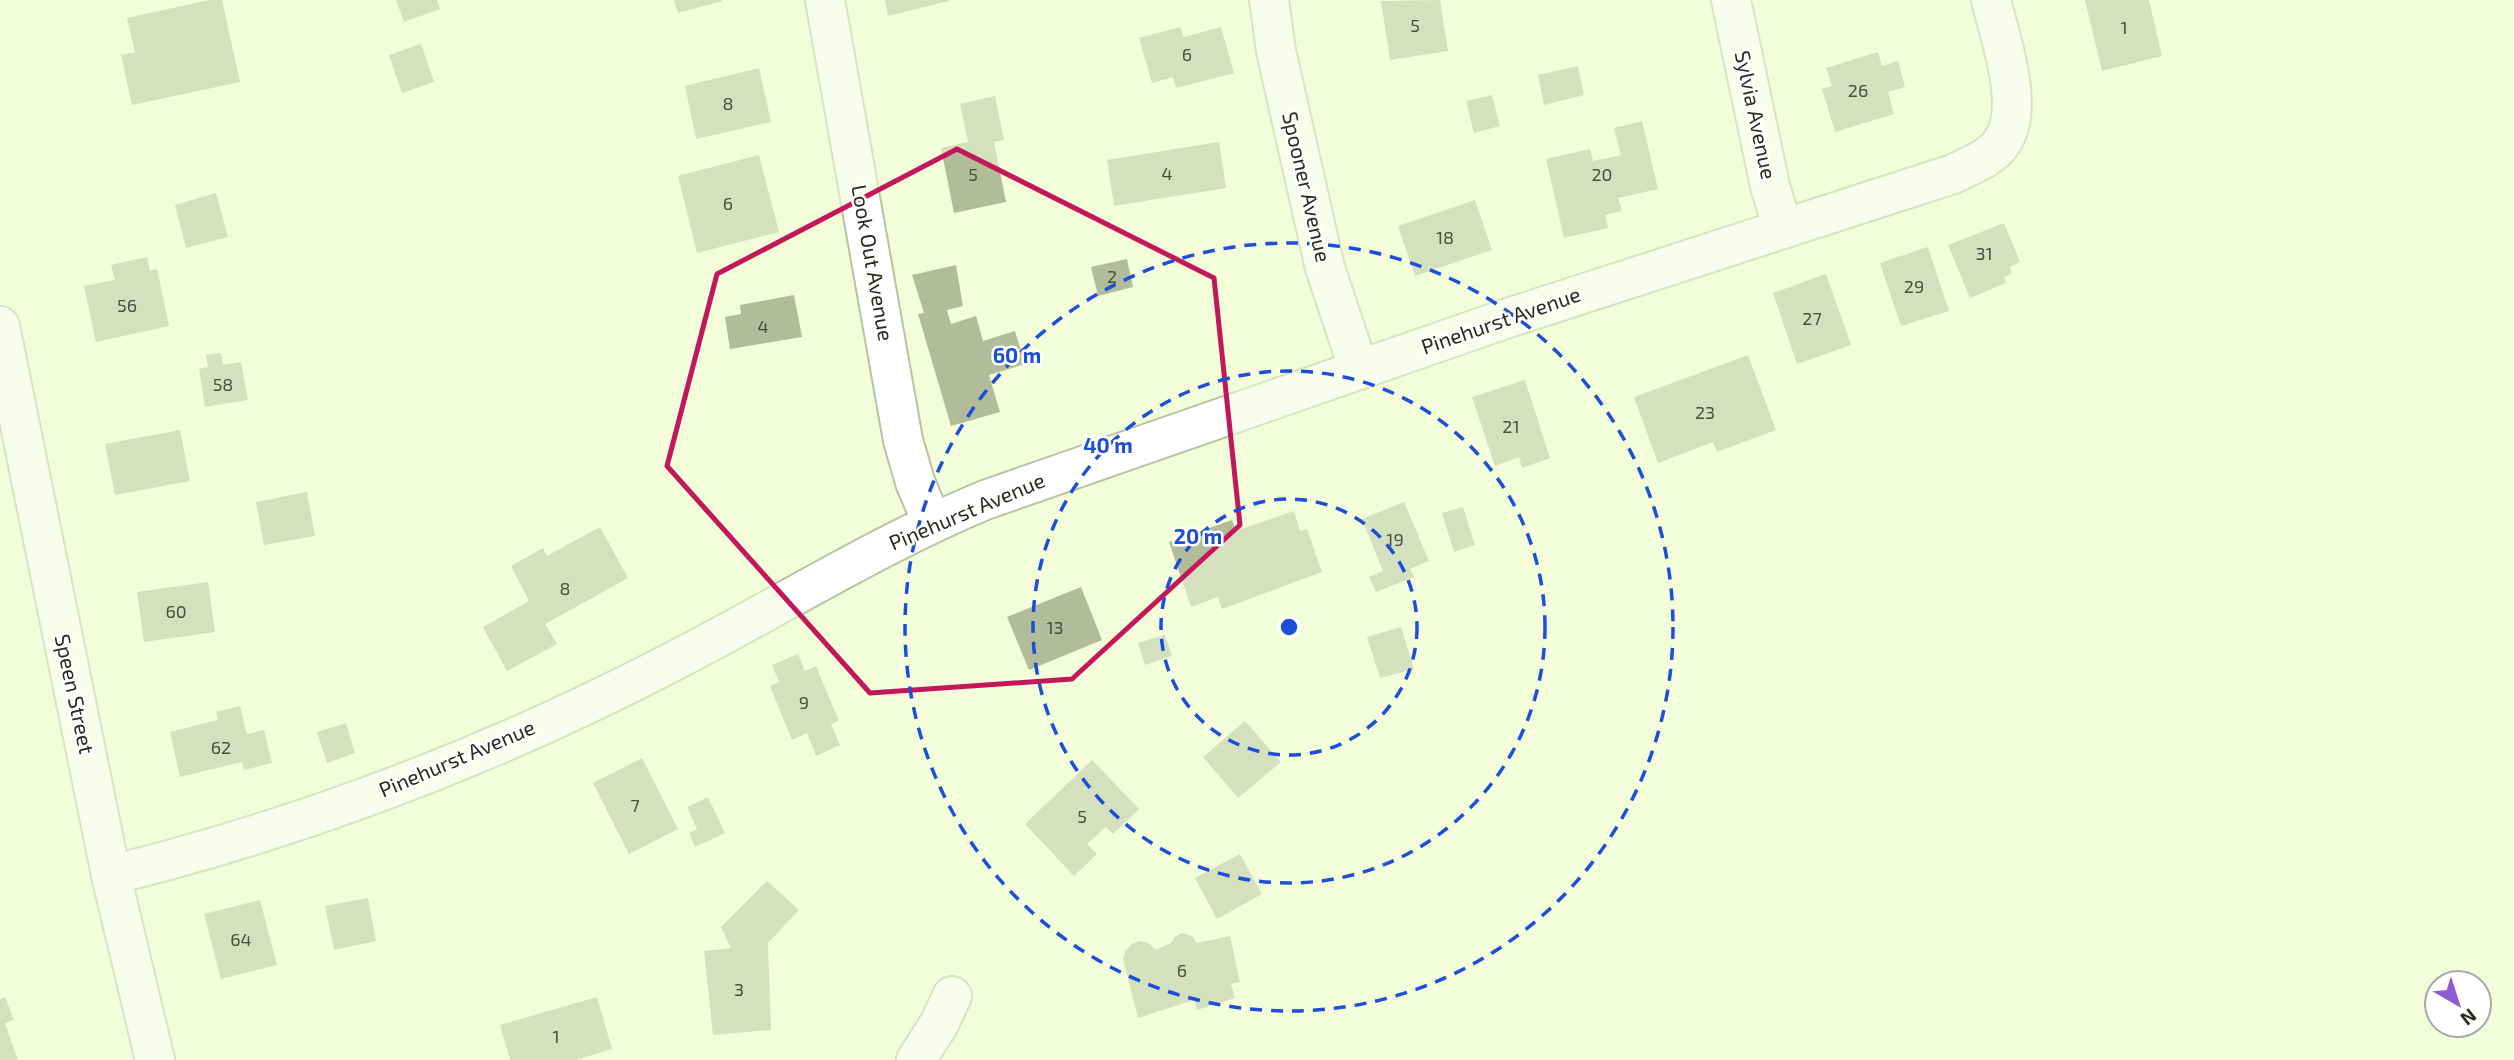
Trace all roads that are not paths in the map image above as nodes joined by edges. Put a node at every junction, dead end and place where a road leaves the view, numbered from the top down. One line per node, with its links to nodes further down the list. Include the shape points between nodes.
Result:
1 (825, 0): 9 (street, Look Out Avenue, via 903,440)
2 (1269, 0): 7 (street, Spooner Avenue, via 1276,51 1325,268)
3 (1731, 0): 5 (street, Sylvia Avenue)
4 (1992, 0): 5 (street, Pinehurst Avenue, via 2013,106 2002,144 1953,174)
5 (1783, 229): 7 (street, Pinehurst Avenue)
6 (0, 326): 8 (street, Speen Street)
7 (1359, 370): 9 (street, Pinehurst Avenue)
8 (13, 456): 10 (street, Speen Street)
9 (932, 522): 10 (street, Pinehurst Avenue, via 668,665 450,765 189,856)
10 (111, 875): 12 (street, Speen Street)
11 (952, 996): 13 (street)
12 (155, 1060)
13 (916, 1060)

